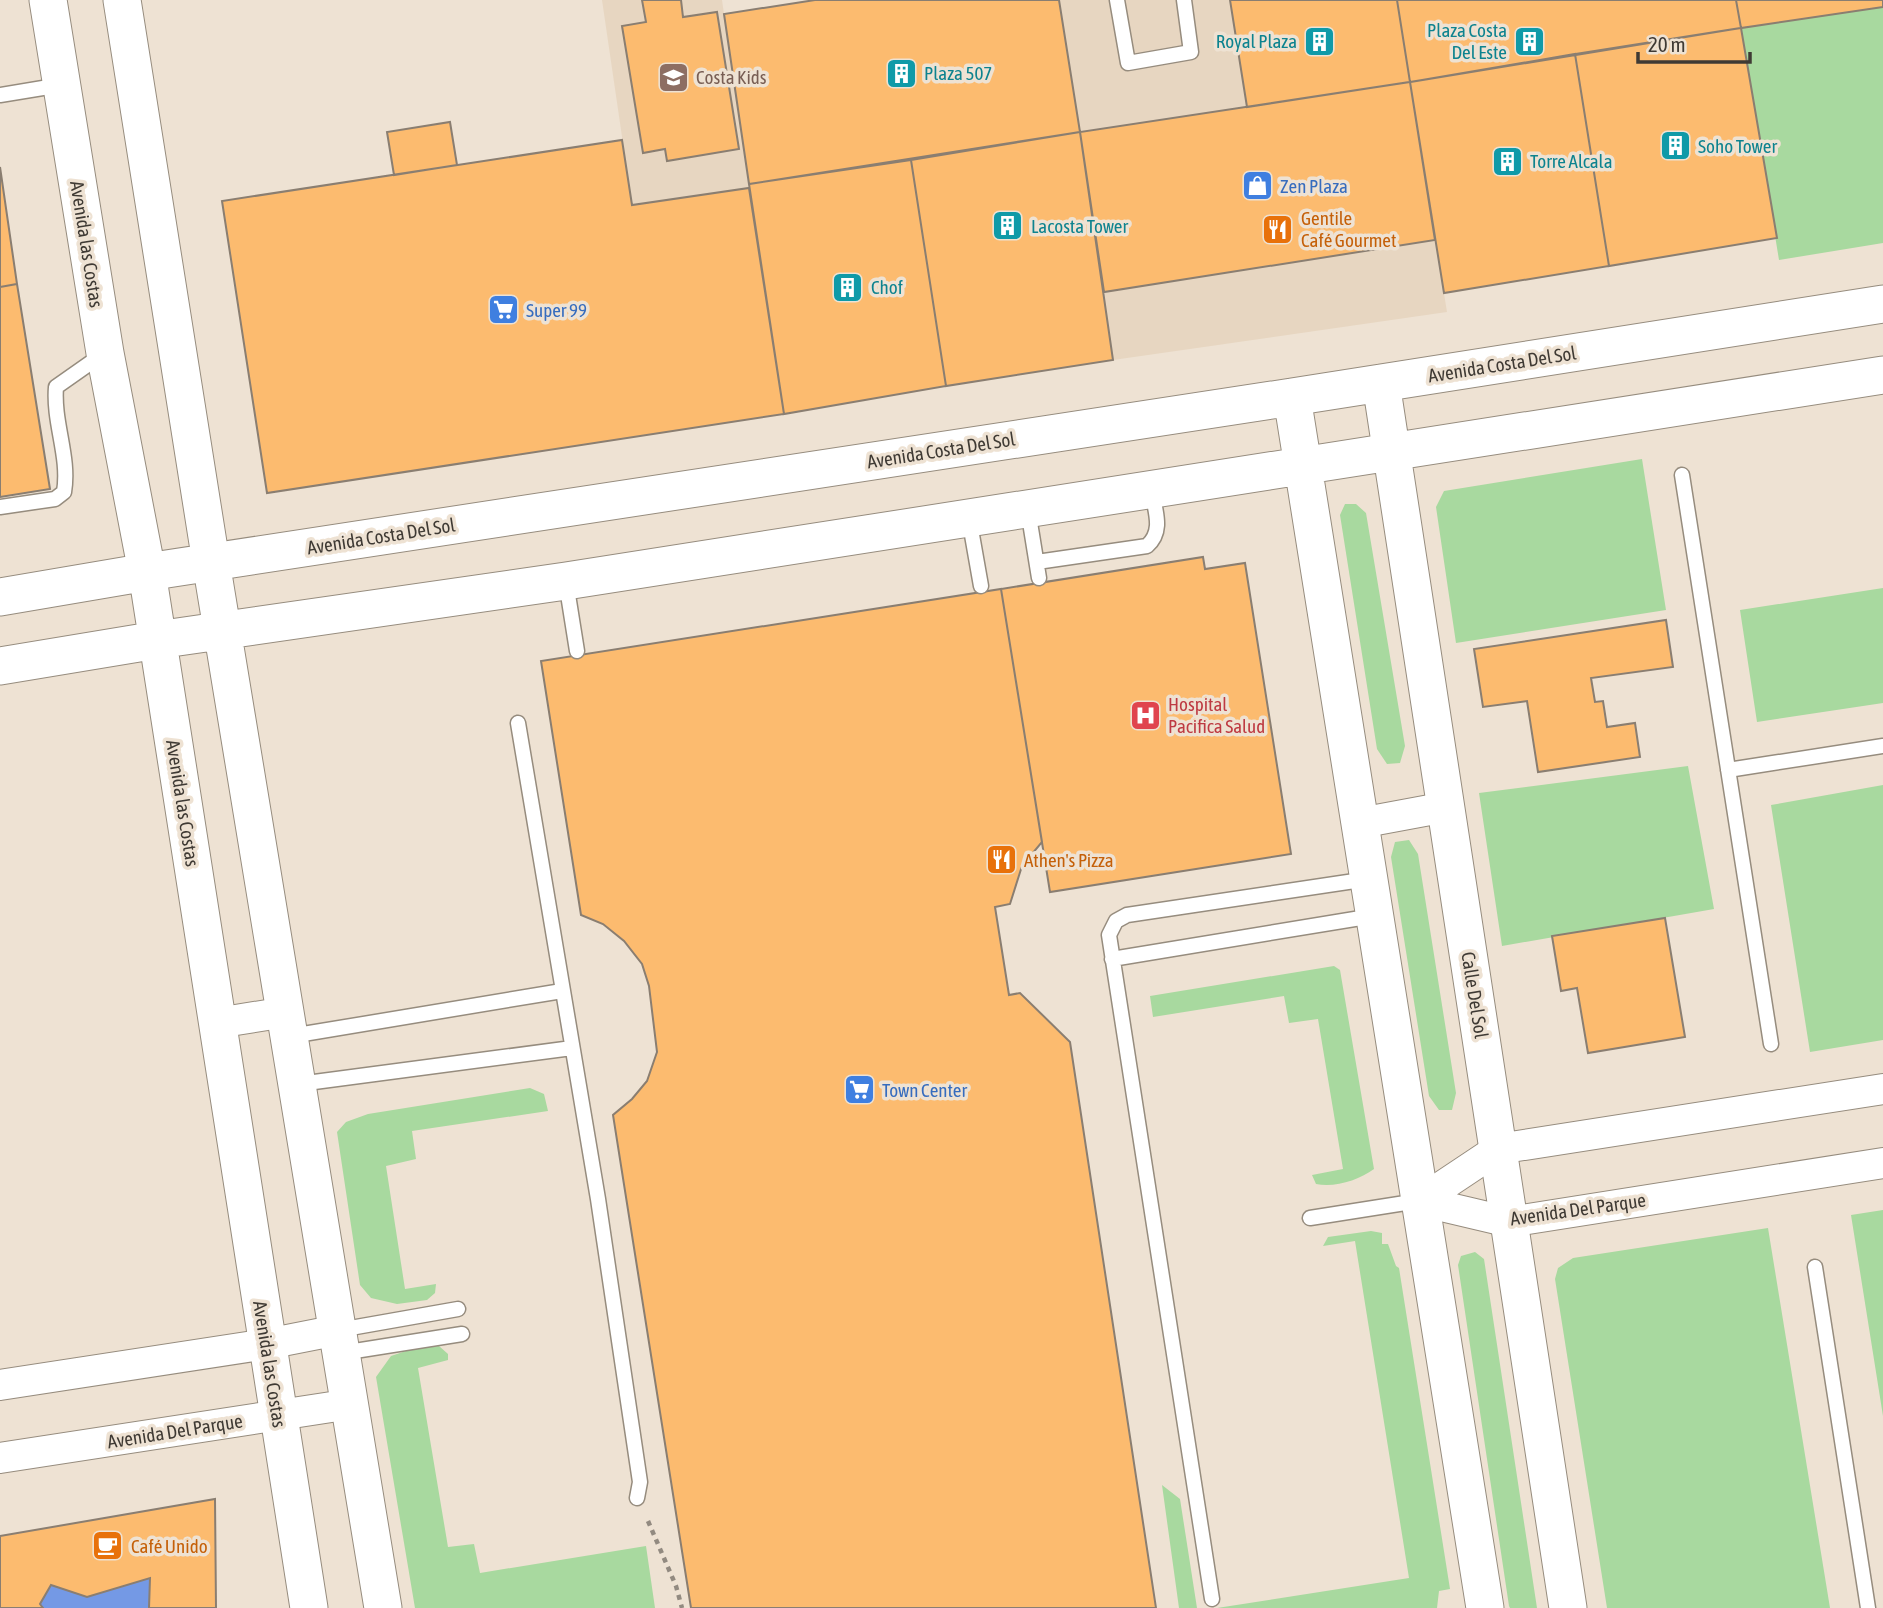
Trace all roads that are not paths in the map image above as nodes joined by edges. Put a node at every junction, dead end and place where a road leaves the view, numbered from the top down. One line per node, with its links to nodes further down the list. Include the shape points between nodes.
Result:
1 (48, 0): 5 (street, Avenida las Costas)
2 (122, 0): 19 (street)
3 (1117, 0): 4 (lane, via 1128,63 1191,52)
4 (1184, 0)
5 (62, 85): 6 (lane); 8 (street, Avenida las Costas)
6 (0, 95)
7 (1883, 304): 10 (street, Avenida Costa Del Sol)
8 (104, 353): 16 (lane, via 56,387 54,407 67,474 64,492 55,499); 21 (street, Avenida las Costas)
9 (1883, 375): 12 (street)
10 (1381, 383): 11 (street, Avenida Costa Del Sol); 12 (street, Calle Del Sol)
11 (1292, 397): 13 (street); 19 (street, Avenida Costa Del Sol)
12 (1391, 452): 13 (street); 33 (street, Calle Del Sol)
13 (1303, 466): 15 (street); 34 (street)
14 (1682, 475): 32 (lane)
15 (1152, 489): 17 (street); 20 (lane, via 1158,527 1147,546)
16 (0, 507)
17 (1028, 509): 18 (street); 20 (lane)
18 (969, 518): 23 (street); 24 (lane)
19 (211, 562): 21 (street, Avenida Costa Del Sol); 26 (street)
20 (1037, 562): 22 (lane)
21 (147, 572): 25 (street, Avenida Costa Del Sol); 27 (street, Avenida las Costas)
22 (1039, 578)
23 (566, 581): 26 (street); 28 (lane)
24 (981, 586)
25 (0, 597)
26 (223, 631): 27 (street); 40 (street)
27 (157, 640): 29 (street); 39 (street, Avenida las Costas)
28 (577, 651)
29 (0, 666)
30 (518, 723): 38 (lane)
31 (1883, 746): 32 (lane)
32 (1728, 770): 41 (lane)
33 (1446, 807): 34 (street); 45 (street, Calle Del Sol)
34 (1360, 823): 35 (street)
35 (1370, 878): 36 (street); 37 (lane, via 1128,915 1116,921 1109,934)
36 (1376, 916): 37 (lane); 47 (street)
37 (1112, 959): 60 (lane)
38 (562, 991): 40 (lane); 42 (lane)
39 (218, 1023): 40 (street); 54 (street, Avenida las Costas)
40 (288, 1024): 43 (street)
41 (1771, 1044)
42 (572, 1048): 43 (lane); 59 (lane, via 640,1482)
43 (297, 1084): 53 (street)
44 (1883, 1089): 45 (street)
45 (1498, 1149): 47 (street); 49 (street, Calle Del Sol)
46 (1883, 1163): 49 (street, Avenida Del Parque)
47 (1420, 1201): 48 (lane); 49 (street, Avenida Del Parque); 63 (street)
48 (1310, 1219)
49 (1509, 1222): 64 (street, Calle Del Sol)
50 (1815, 1267): 65 (lane)
51 (458, 1309): 53 (lane)
52 (462, 1334): 53 (lane)
53 (340, 1341): 54 (street); 56 (street)
54 (267, 1344): 55 (street); 57 (street, Avenida las Costas)
55 (0, 1385)
56 (351, 1404): 57 (street, Avenida Del Parque); 62 (street)
57 (278, 1415): 58 (street, Avenida Del Parque); 61 (street, Avenida las Costas)
58 (0, 1458)
59 (637, 1498)
60 (1212, 1599)
61 (309, 1608)
62 (383, 1608)
63 (1485, 1608)
64 (1568, 1608)
65 (1868, 1608)

